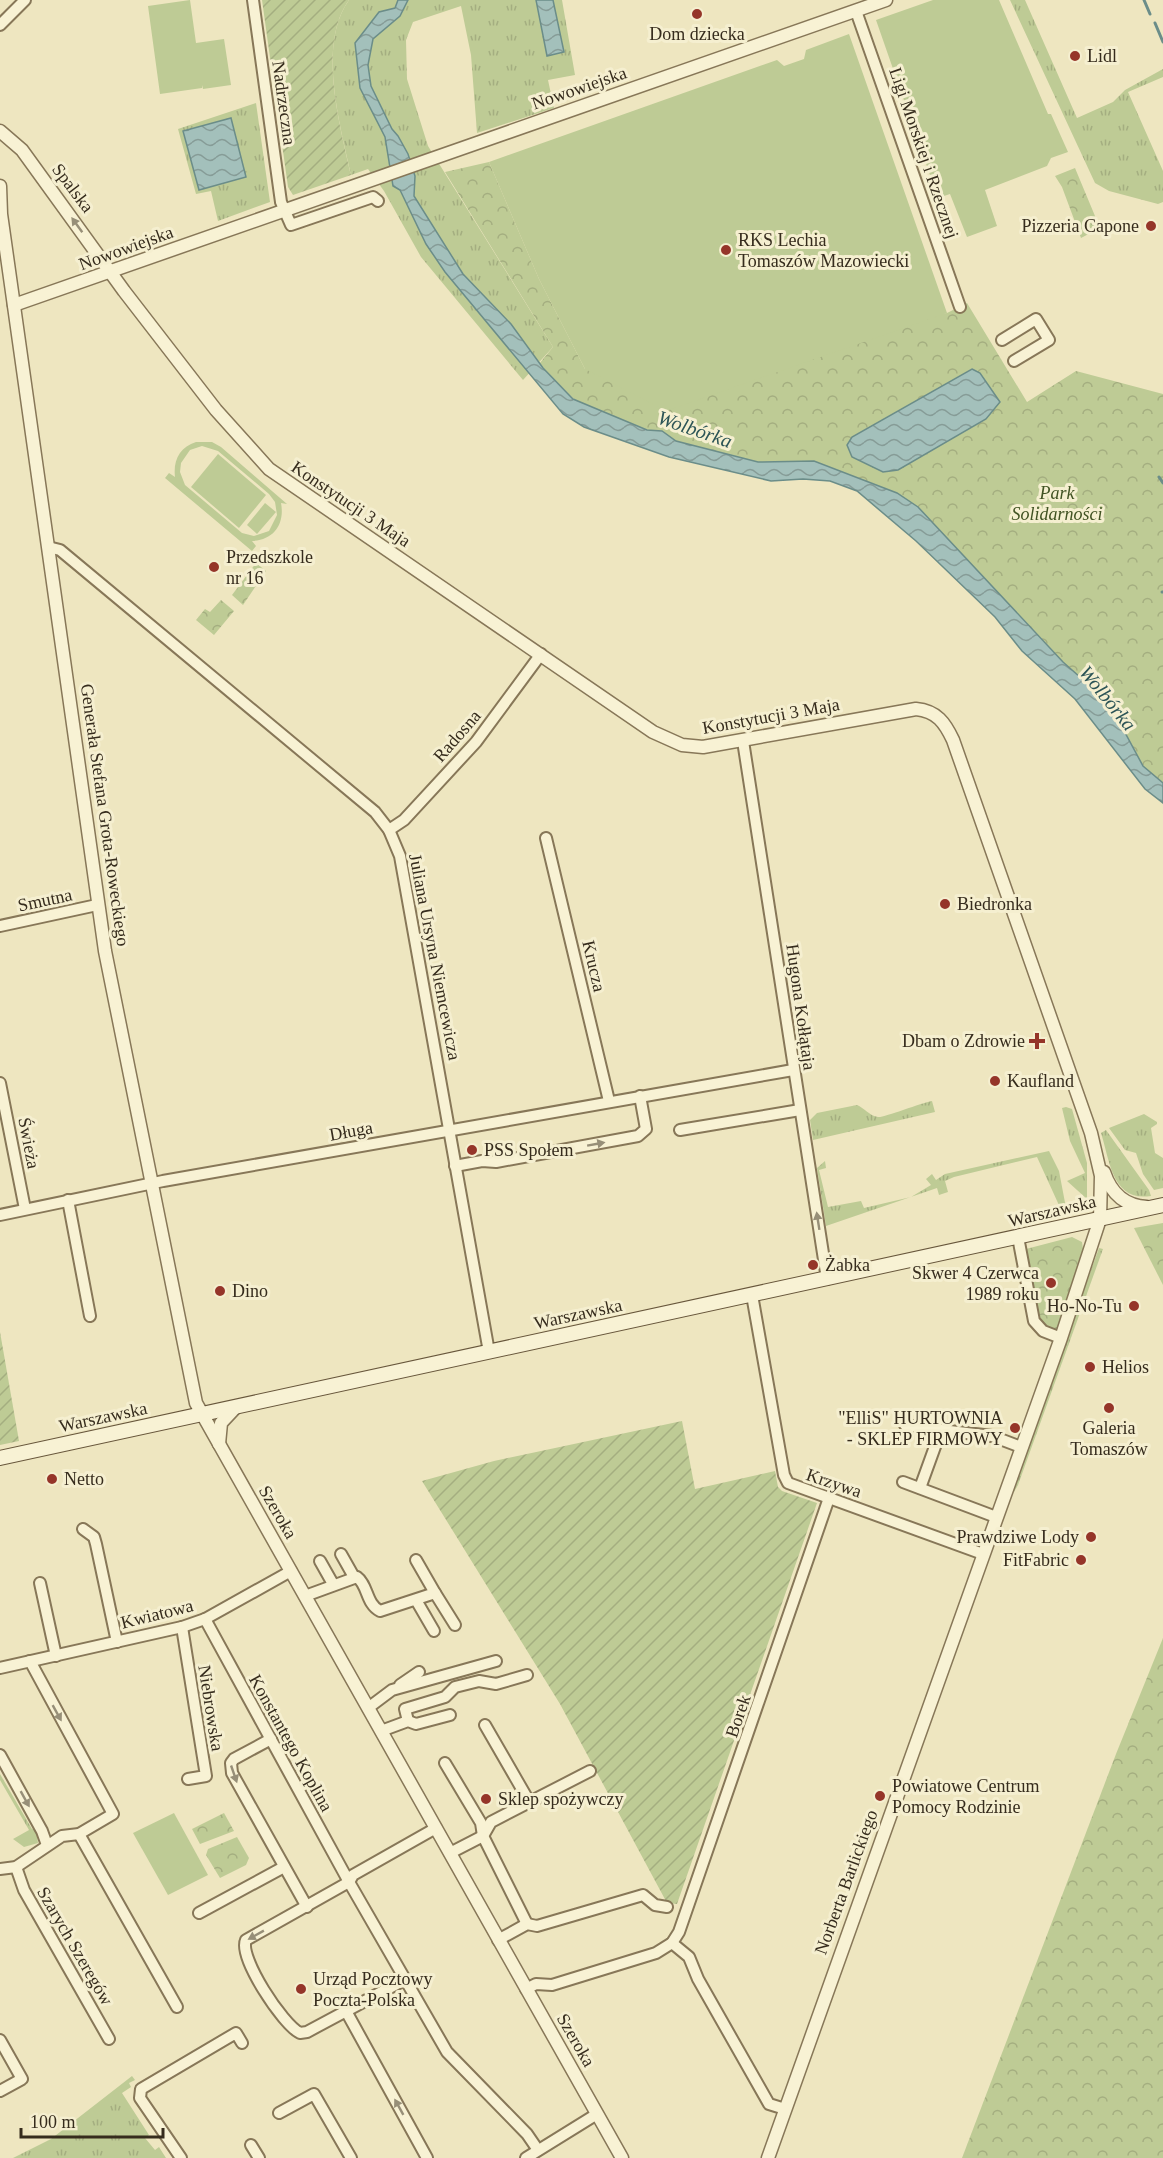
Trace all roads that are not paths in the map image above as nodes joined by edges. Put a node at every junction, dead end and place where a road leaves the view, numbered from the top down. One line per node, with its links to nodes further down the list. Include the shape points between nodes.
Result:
1 (26, 0): 5 (street)
2 (253, 0): 9 (street, Nadrzeczna)
3 (886, 0): 4 (street, Nowowiejska)
4 (856, 11): 9 (street, Nowowiejska); 13 (street, Ligi Morskiej i Rzecznej)
5 (0, 25)
6 (0, 131): 11 (street, Spalska, one-way to 6, via 22,150)
7 (0, 186): 10 (street, Generała Stefana Grota-Roweckiego)
8 (378, 201): 9 (street, via 373,197 291,225)
9 (283, 211): 11 (street, Nowowiejska)
10 (1, 212): 12 (street, Generała Stefana Grota-Roweckiego)
11 (112, 272): 12 (street, Nowowiejska); 17 (street, Konstytucji 3 Maja, via 216,411 268,469)
12 (14, 305): 16 (street, Generała Stefana Grota-Roweckiego)
13 (960, 307)
14 (1002, 340): 15 (street, via 1036,319 1049,340)
15 (1014, 361)
16 (48, 547): 19 (street, Juliana Ursyna Niemcewicza, via 60,550 77,564 375,813); 21 (street, Generała Stefana Grota-Roweckiego)
17 (541, 654): 18 (street, Konstytucji 3 Maja, via 672,742 703,747); 19 (street, Radosna, via 476,742 404,820)
18 (743, 741): 23 (street, Hugona Kołłątaja); 30 (street, Konstytucji 3 Maja, via 908,709 937,715 946,726 1050,1010)
19 (389, 830): 28 (street, Juliana Ursyna Niemcewicza, via 400,856)
20 (546, 838): 26 (street, Krucza)
21 (97, 905): 22 (street, Smutna); 32 (street, Generała Stefana Grota-Roweckiego)
22 (0, 926)
23 (793, 1070): 25 (street, Długa); 27 (street, Hugona Kołłątaja)
24 (0, 1083): 35 (street, Świeża)
25 (640, 1096): 26 (street, Długa); 31 (street, one-way to 25, via 638,1136 646,1129)
26 (609, 1101): 28 (street, Długa)
27 (800, 1110): 29 (street); 39 (street, Hugona Kołłątaja, one-way to 27)
28 (450, 1130): 31 (street, Juliana Ursyna Niemcewicza); 32 (street, Długa)
29 (680, 1130)
30 (1098, 1157): 34 (street, via 1109,1186 1118,1197 1131,1204); 37 (street, Konstytucji 3 Maja)
31 (455, 1166): 43 (street, Juliana Ursyna Niemcewicza)
32 (151, 1184): 33 (street, Długa); 45 (street, Generała Stefana Grota-Roweckiego)
33 (68, 1200): 35 (street, Długa); 41 (street)
34 (1159, 1206): 37 (main road, Warszawska)
35 (25, 1209): 36 (street, Długa)
36 (0, 1215)
37 (1100, 1219): 38 (main road, Warszawska); 42 (street, Norberta Barlickiego)
38 (1018, 1238): 39 (main road, Warszawska); 42 (street, via 1034,1321 1043,1331)
39 (827, 1279): 40 (main road, Warszawska)
40 (752, 1295): 43 (main road, Warszawska); 53 (street, Krzywa, via 784,1475 795,1488)
41 (90, 1316)
42 (1061, 1338): 49 (street, Norberta Barlickiego)
43 (489, 1352): 44 (main road, Warszawska)
44 (236, 1407): 45 (main road, Warszawska); 48 (street, via 221,1423)
45 (201, 1415): 48 (street, Szeroka); 50 (main road, Warszawska)
46 (905, 1425): 47 (street)
47 (941, 1430): 49 (street, via 992,1436); 52 (street)
48 (219, 1445): 60 (street, Szeroka)
49 (1022, 1447): 54 (street, Norberta Barlickiego)
50 (0, 1458)
51 (903, 1482): 52 (street)
52 (920, 1488): 54 (street)
53 (829, 1498): 57 (street, Krzywa); 104 (street, Borek, via 684,1920)
54 (996, 1517): 57 (street, Norberta Barlickiego)
55 (84, 1529): 71 (street, via 94,1537)
56 (342, 1554): 61 (street)
57 (982, 1554): 113 (street, Norberta Barlickiego)
58 (416, 1560): 64 (street)
59 (320, 1561): 63 (street)
60 (291, 1571): 65 (street, Szeroka); 67 (street, Kwiatowa)
61 (354, 1577): 63 (street); 66 (street, via 360,1579 372,1605 380,1611)
62 (40, 1583): 72 (street)
63 (333, 1584): 65 (street)
64 (435, 1593): 66 (street); 68 (street)
65 (305, 1596): 79 (street, Szeroka)
66 (416, 1600): 70 (street)
67 (205, 1619): 69 (street, Kwiatowa); 84 (street, Konstantego Koplina)
68 (455, 1625)
69 (182, 1627): 71 (street, Kwiatowa); 88 (street, Niebrowska, via 206,1776)
70 (434, 1631)
71 (117, 1642): 72 (street, Kwiatowa)
72 (56, 1656): 73 (street, Kwiatowa)
73 (30, 1661): 75 (street, Kwiatowa); 91 (street, one-way to 91, via 113,1814)
74 (496, 1661): 78 (street)
75 (0, 1668)
76 (419, 1672): 78 (street)
77 (527, 1675): 81 (street, via 496,1684 479,1681 455,1687 445,1697 405,1709)
78 (392, 1690): 79 (street)
79 (368, 1708): 83 (street, Szeroka)
80 (450, 1715): 81 (street, via 416,1724)
81 (408, 1721): 83 (street)
82 (485, 1725): 89 (street)
83 (381, 1731): 90 (street, Szeroka)
84 (271, 1739): 95 (street, one-way to 95, via 234,1759 231,1768); 98 (street, Konstantego Koplina)
85 (0, 1755): 93 (street, one-way to 93)
86 (445, 1763): 92 (street, via 481,1823)
87 (590, 1771): 89 (street)
88 (188, 1779)
89 (530, 1803): 92 (street, via 491,1822)
90 (436, 1828): 94 (street, Szeroka); 98 (street, via 353,1875)
91 (79, 1834): 93 (street, via 62,1836); 107 (street)
92 (483, 1836): 94 (street); 102 (street)
93 (46, 1845): 96 (street)
94 (450, 1853): 103 (street, Szeroka)
95 (284, 1867): 99 (street); 101 (street)
96 (16, 1868): 97 (street); 109 (street, Szarych Szeregów, via 24,1890)
97 (0, 1869)
98 (349, 1882): 99 (street); 105 (street, Konstantego Koplina)
99 (307, 1907): 108 (street, one-way to 108, via 246,1940 244,1954 293,2029 307,2032)
100 (667, 1907): 102 (street, via 655,1905 643,1895 537,1926)
101 (199, 1913)
102 (527, 1924): 103 (street)
103 (498, 1940): 106 (street, Szeroka)
104 (672, 1943): 106 (street, via 644,1957); 113 (street, via 688,1957 769,2104)
105 (406, 1979): 108 (street); 117 (street, Konstantego Koplina, via 447,2052)
106 (526, 1989): 115 (street, Szeroka)
107 (177, 2007)
108 (346, 2011): 121 (street, one-way to 108)
109 (109, 2039)
110 (0, 2040): 112 (street, via 22,2079)
111 (242, 2043): 118 (street, via 236,2033 141,2089 140,2098)
112 (0, 2091)
113 (785, 2109): 124 (street, Norberta Barlickiego)
114 (279, 2113): 120 (street, via 314,2094)
115 (597, 2114): 117 (street); 123 (street, Szeroka)
116 (251, 2145): 119 (street)
117 (538, 2150): 122 (street)
118 (181, 2158)
119 (259, 2158)
120 (351, 2158)
121 (427, 2158)
122 (526, 2158)
123 (622, 2158)
124 (768, 2158)

